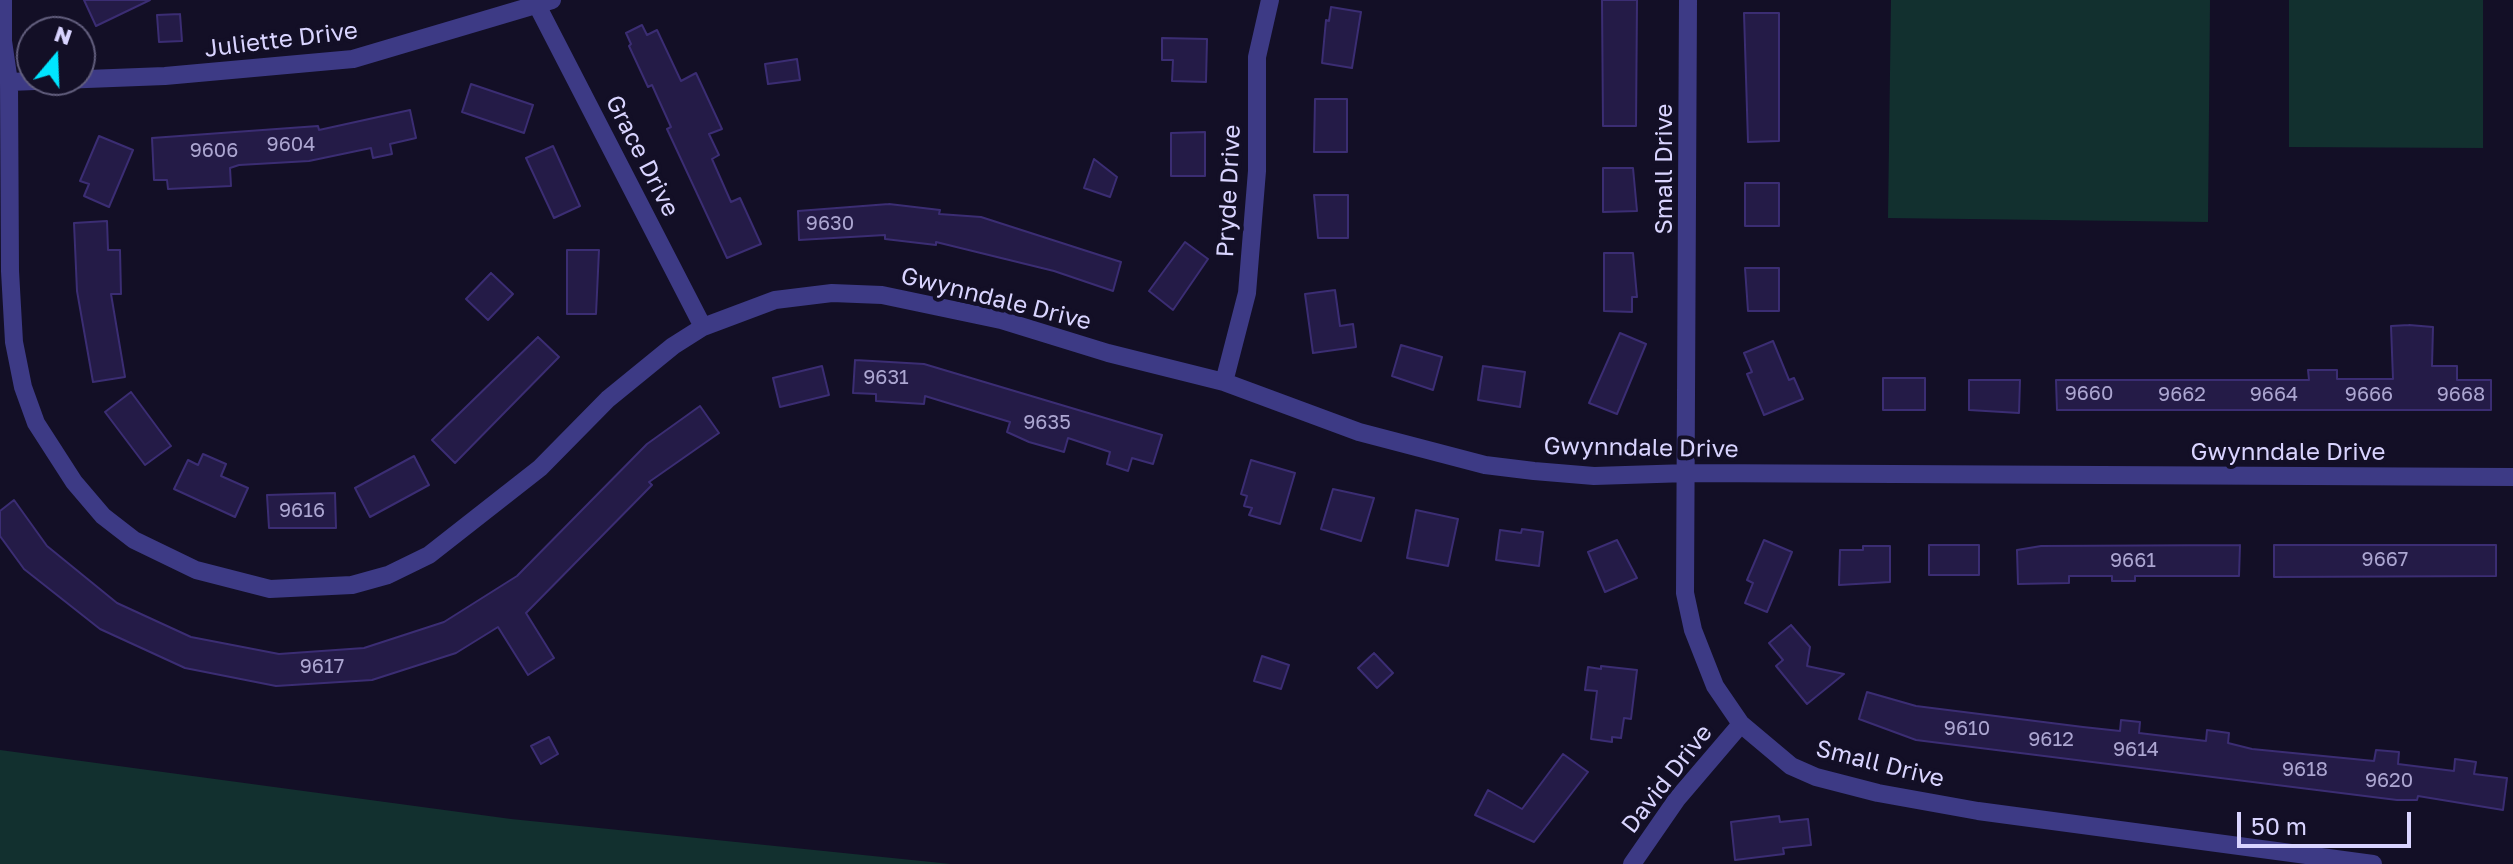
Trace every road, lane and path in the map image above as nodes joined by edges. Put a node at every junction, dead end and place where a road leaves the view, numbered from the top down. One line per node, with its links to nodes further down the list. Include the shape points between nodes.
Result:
1 (3, 0): 5 (street, Gwynndale Drive)
2 (1270, 0): 7 (street, Pryde Drive, via 1257,57 1257,171 1247,293)
3 (1688, 0): 8 (street, Small Drive)
4 (545, 3): 5 (street, Juliette Drive, via 353,59 165,76); 6 (street, Grace Drive)
5 (9, 82): 6 (street, Gwynndale Drive, via 14,342 36,423 103,516 134,540 196,570 284,589 352,585 388,575 429,555 484,513 540,468 647,364)
6 (703, 327): 7 (street, Gwynndale Drive, via 802,295 882,295 1001,320)
7 (1224, 382): 8 (street, Gwynndale Drive, via 1359,432 1485,465 1594,476)
8 (1688, 473): 9 (street, Gwynndale Drive); 10 (street, Small Drive, via 1685,593 1715,686)
9 (2513, 477)
10 (1741, 724): 11 (street, David Drive, via 1677,799); 12 (street, Small Drive, via 1791,766 1878,793)
11 (1632, 864)
12 (2373, 864)

